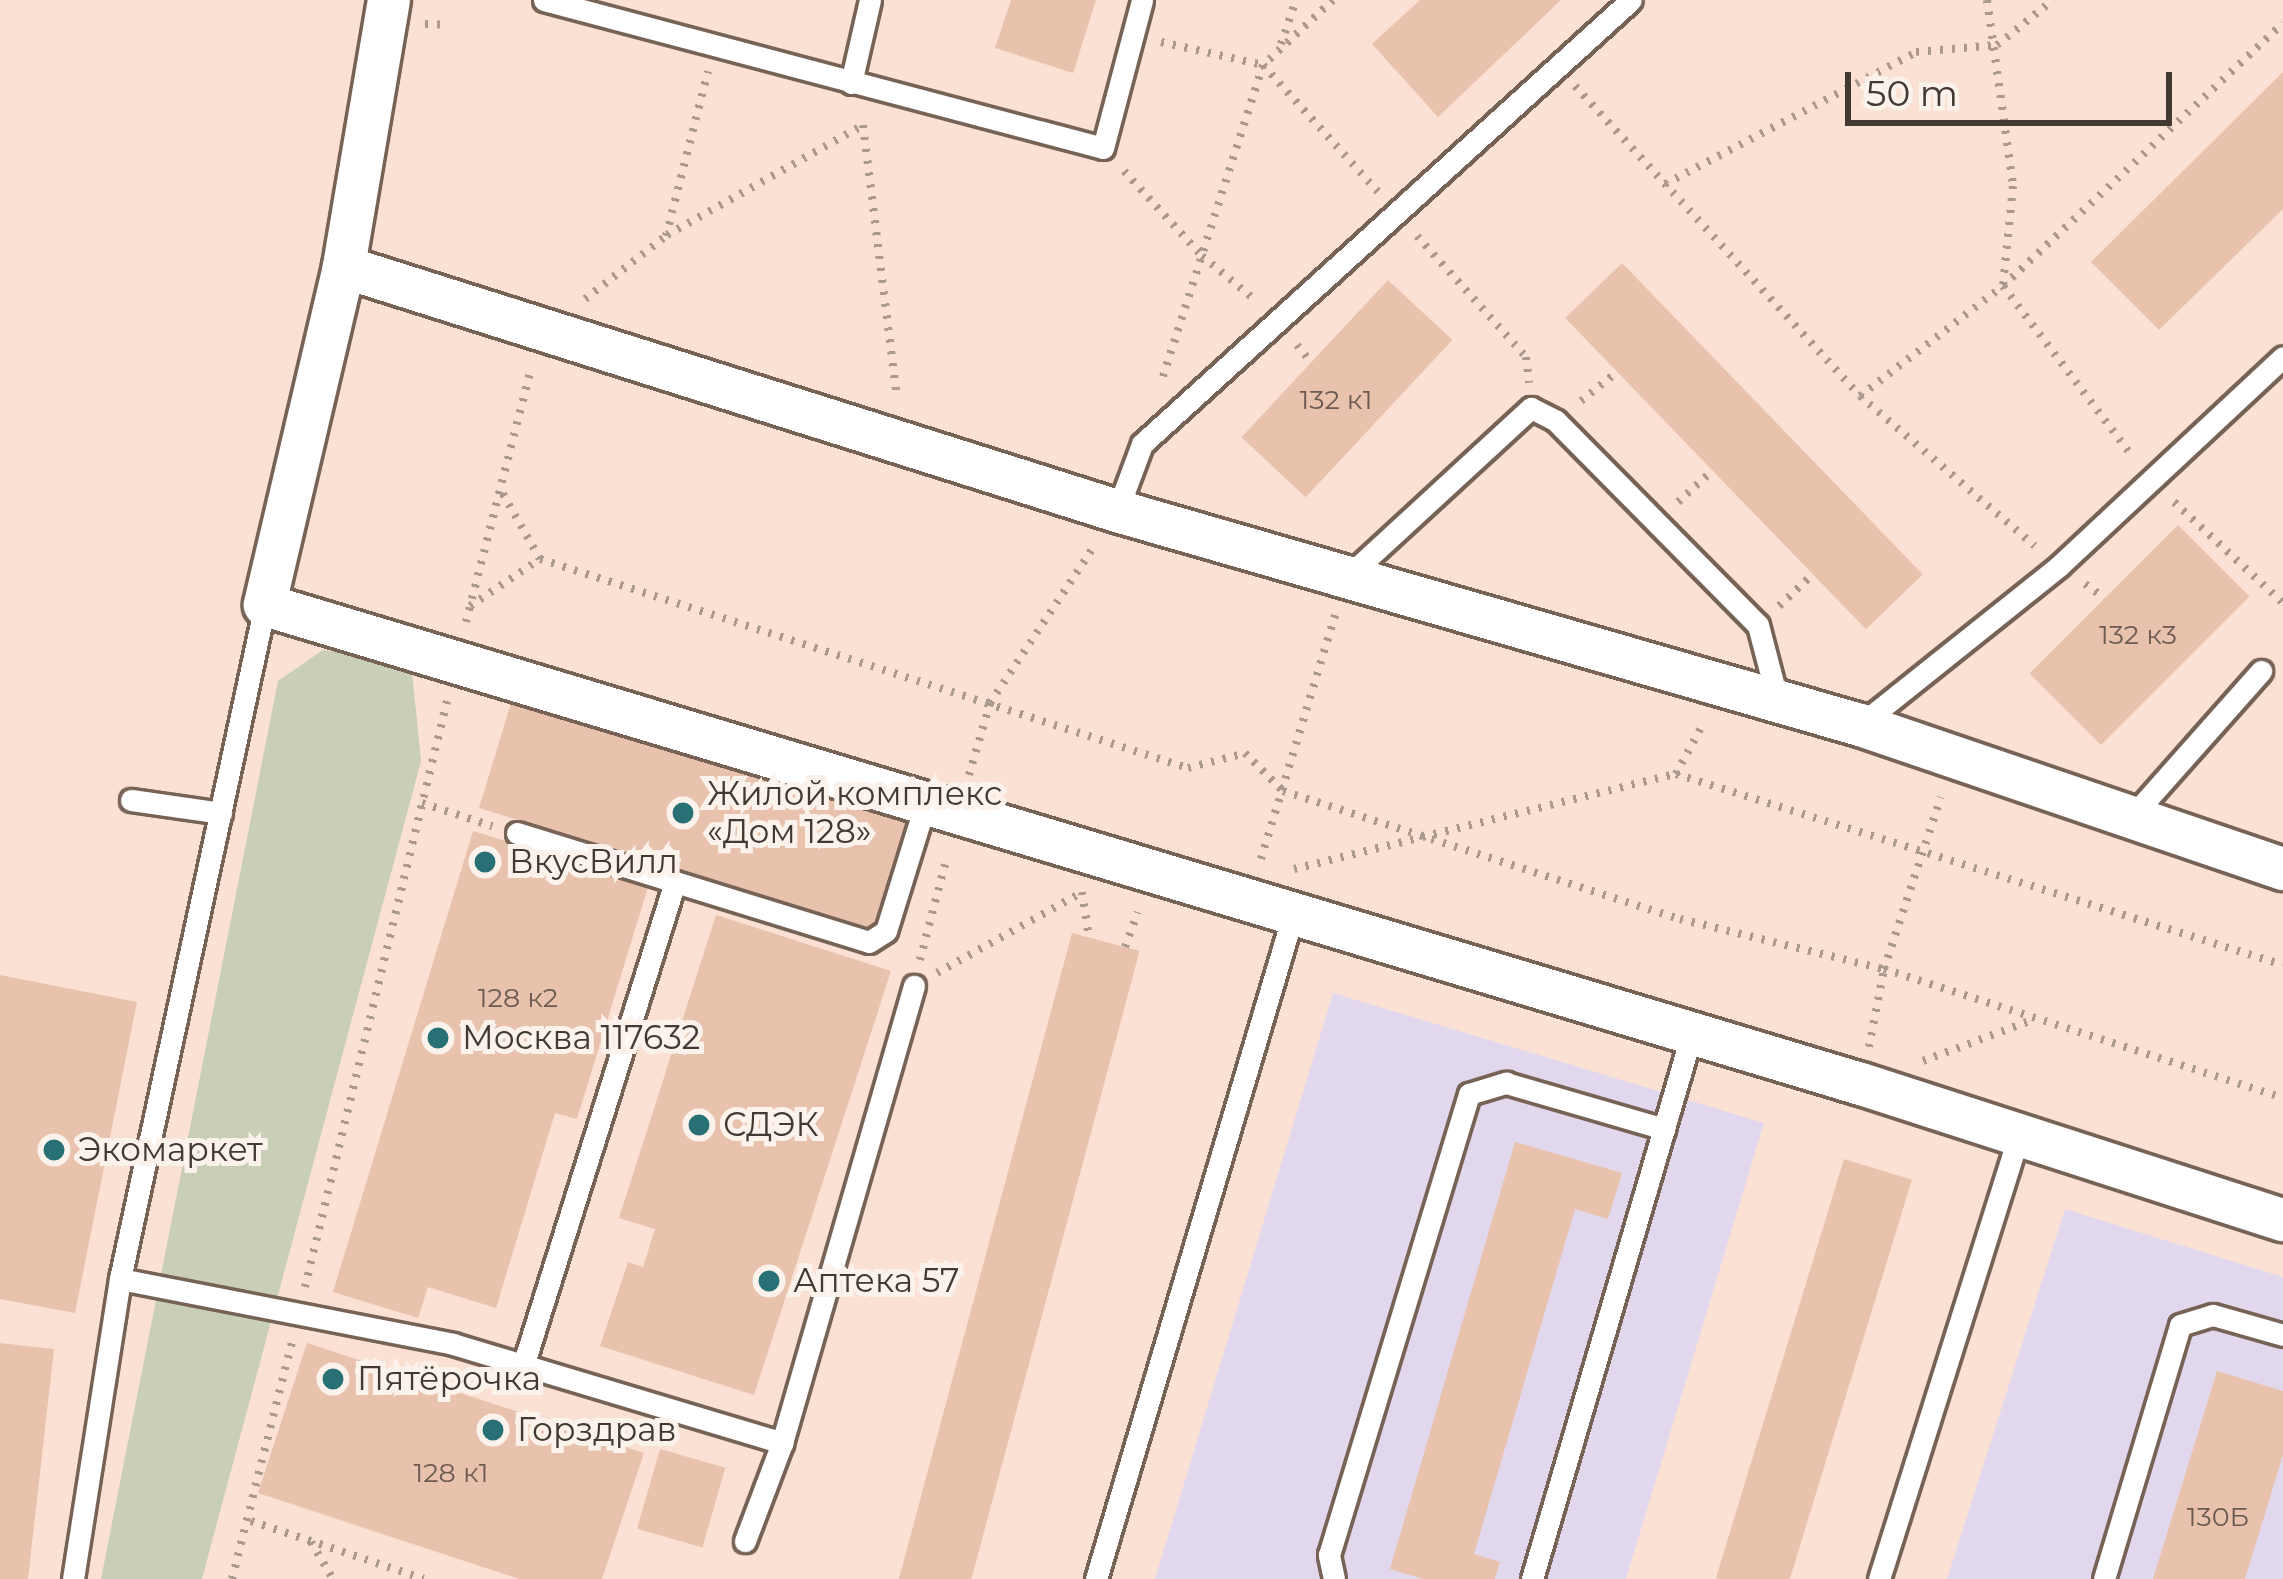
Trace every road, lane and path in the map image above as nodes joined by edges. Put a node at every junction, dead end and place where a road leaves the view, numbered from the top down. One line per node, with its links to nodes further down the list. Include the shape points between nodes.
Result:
1 (389, 0): 25 (street)
2 (544, 0): 13 (lane)
3 (870, 0): 17 (lane)
4 (1142, 0): 11 (lane)
5 (1296, 0): 14 (path)
6 (1333, 0): 14 (path)
7 (1631, 0): 15 (lane)
8 (1987, 0): 12 (path)
9 (2053, 0): 12 (path)
10 (2283, 22): 26 (path)
11 (1134, 36): 16 (path); 20 (lane)
12 (1997, 45): 21 (path, via 1916,52); 26 (path, via 2013,186)
13 (707, 47): 17 (lane); 23 (path, via 708,78)
14 (1279, 50): 16 (path)
15 (1554, 63): 21 (path); 22 (lane)
16 (1263, 65): 22 (path); 24 (path)
17 (851, 83): 18 (lane)
18 (910, 98): 19 (path); 20 (lane)
19 (863, 125): 23 (path); 35 (path)
20 (1103, 148): 24 (path)
21 (1665, 184): 31 (path)
22 (1394, 209): 27 (lane); 32 (path, via 1526,357)
23 (666, 236): 28 (path)
24 (1202, 256): 27 (path); 34 (path)
25 (344, 267): 28 (street); 46 (street)
26 (2003, 286): 31 (path); 37 (path)
27 (1276, 318): 34 (lane)
28 (541, 333): 35 (street); 38 (path)
29 (2283, 357): 37 (lane)
30 (1617, 372): 33 (path)
31 (1860, 396): 42 (path)
32 (1531, 408): 33 (lane); 44 (lane)
33 (1556, 422): 40 (lane)
34 (1142, 444): 39 (lane)
35 (902, 446): 39 (street)
36 (1712, 471): 40 (path)
37 (2152, 482): 42 (lane); 45 (path)
38 (499, 488): 41 (path); 47 (path)
39 (1117, 512): 44 (street); 53 (path)
40 (1656, 522): 48 (lane)
41 (540, 559): 47 (path); 53 (path)
42 (2060, 566): 54 (lane)
43 (1813, 574): 48 (path)
44 (1347, 577): 51 (street); 57 (path)
45 (2283, 603)
46 (265, 605): 49 (street); 61 (lane)
47 (470, 607): 49 (path)
48 (1758, 626): 52 (lane)
49 (457, 659): 59 (path); 60 (street)
50 (2260, 671): 62 (lane)
51 (1723, 686): 52 (street); 56 (path)
52 (1778, 702): 54 (street)
53 (990, 703): 57 (path, via 1188,768 1245,753); 60 (path)
54 (1860, 725): 55 (street)
55 (1952, 754): 62 (street); 65 (path)
56 (1676, 774): 64 (path); 65 (path)
57 (1283, 791): 64 (path); 72 (path, via 1256,878)
58 (130, 800): 61 (lane)
59 (422, 803): 63 (path); 86 (path)
60 (942, 807): 66 (street); 69 (lane, via 886,931 874,941); 77 (path)
61 (220, 813): 85 (lane)
62 (2135, 813): 67 (street)
63 (517, 833): 69 (lane)
64 (1436, 838): 68 (path); 76 (path, via 1680,919)
65 (1924, 857): 75 (path); 76 (path)
66 (1130, 866): 70 (path); 72 (street)
67 (2283, 868)
68 (1278, 873)
69 (675, 882): 88 (lane)
70 (1082, 892): 73 (path); 77 (path)
71 (1138, 912): 74 (path)
72 (1292, 918): 79 (street); 97 (lane)
73 (1089, 938)
74 (1125, 947)
75 (2283, 965)
76 (1884, 969): 78 (path); 80 (path)
77 (914, 986): 89 (lane)
78 (2033, 1019): 80 (path); 81 (path)
79 (1692, 1033): 80 (street); 82 (lane)
80 (1861, 1084): 83 (street)
81 (2283, 1098)
82 (1664, 1129): 98 (lane, via 1506,1083 1469,1094 1329,1555); 99 (lane)
83 (2020, 1132): 84 (street); 100 (lane)
84 (2283, 1220)
85 (120, 1279): 86 (lane); 93 (lane)
86 (300, 1310): 88 (lane); 90 (path)
87 (2283, 1335): 101 (lane, via 2213,1315 2180,1325)
88 (524, 1366): 89 (lane)
89 (782, 1443): 92 (lane)
90 (251, 1520): 91 (path); 94 (path)
91 (310, 1541): 95 (path); 96 (path)
92 (745, 1541)
93 (73, 1579)
94 (232, 1579)
95 (333, 1579)
96 (424, 1579)
97 (1096, 1579)
98 (1334, 1579)
99 (1532, 1579)
100 (1880, 1579)
101 (2104, 1579)

